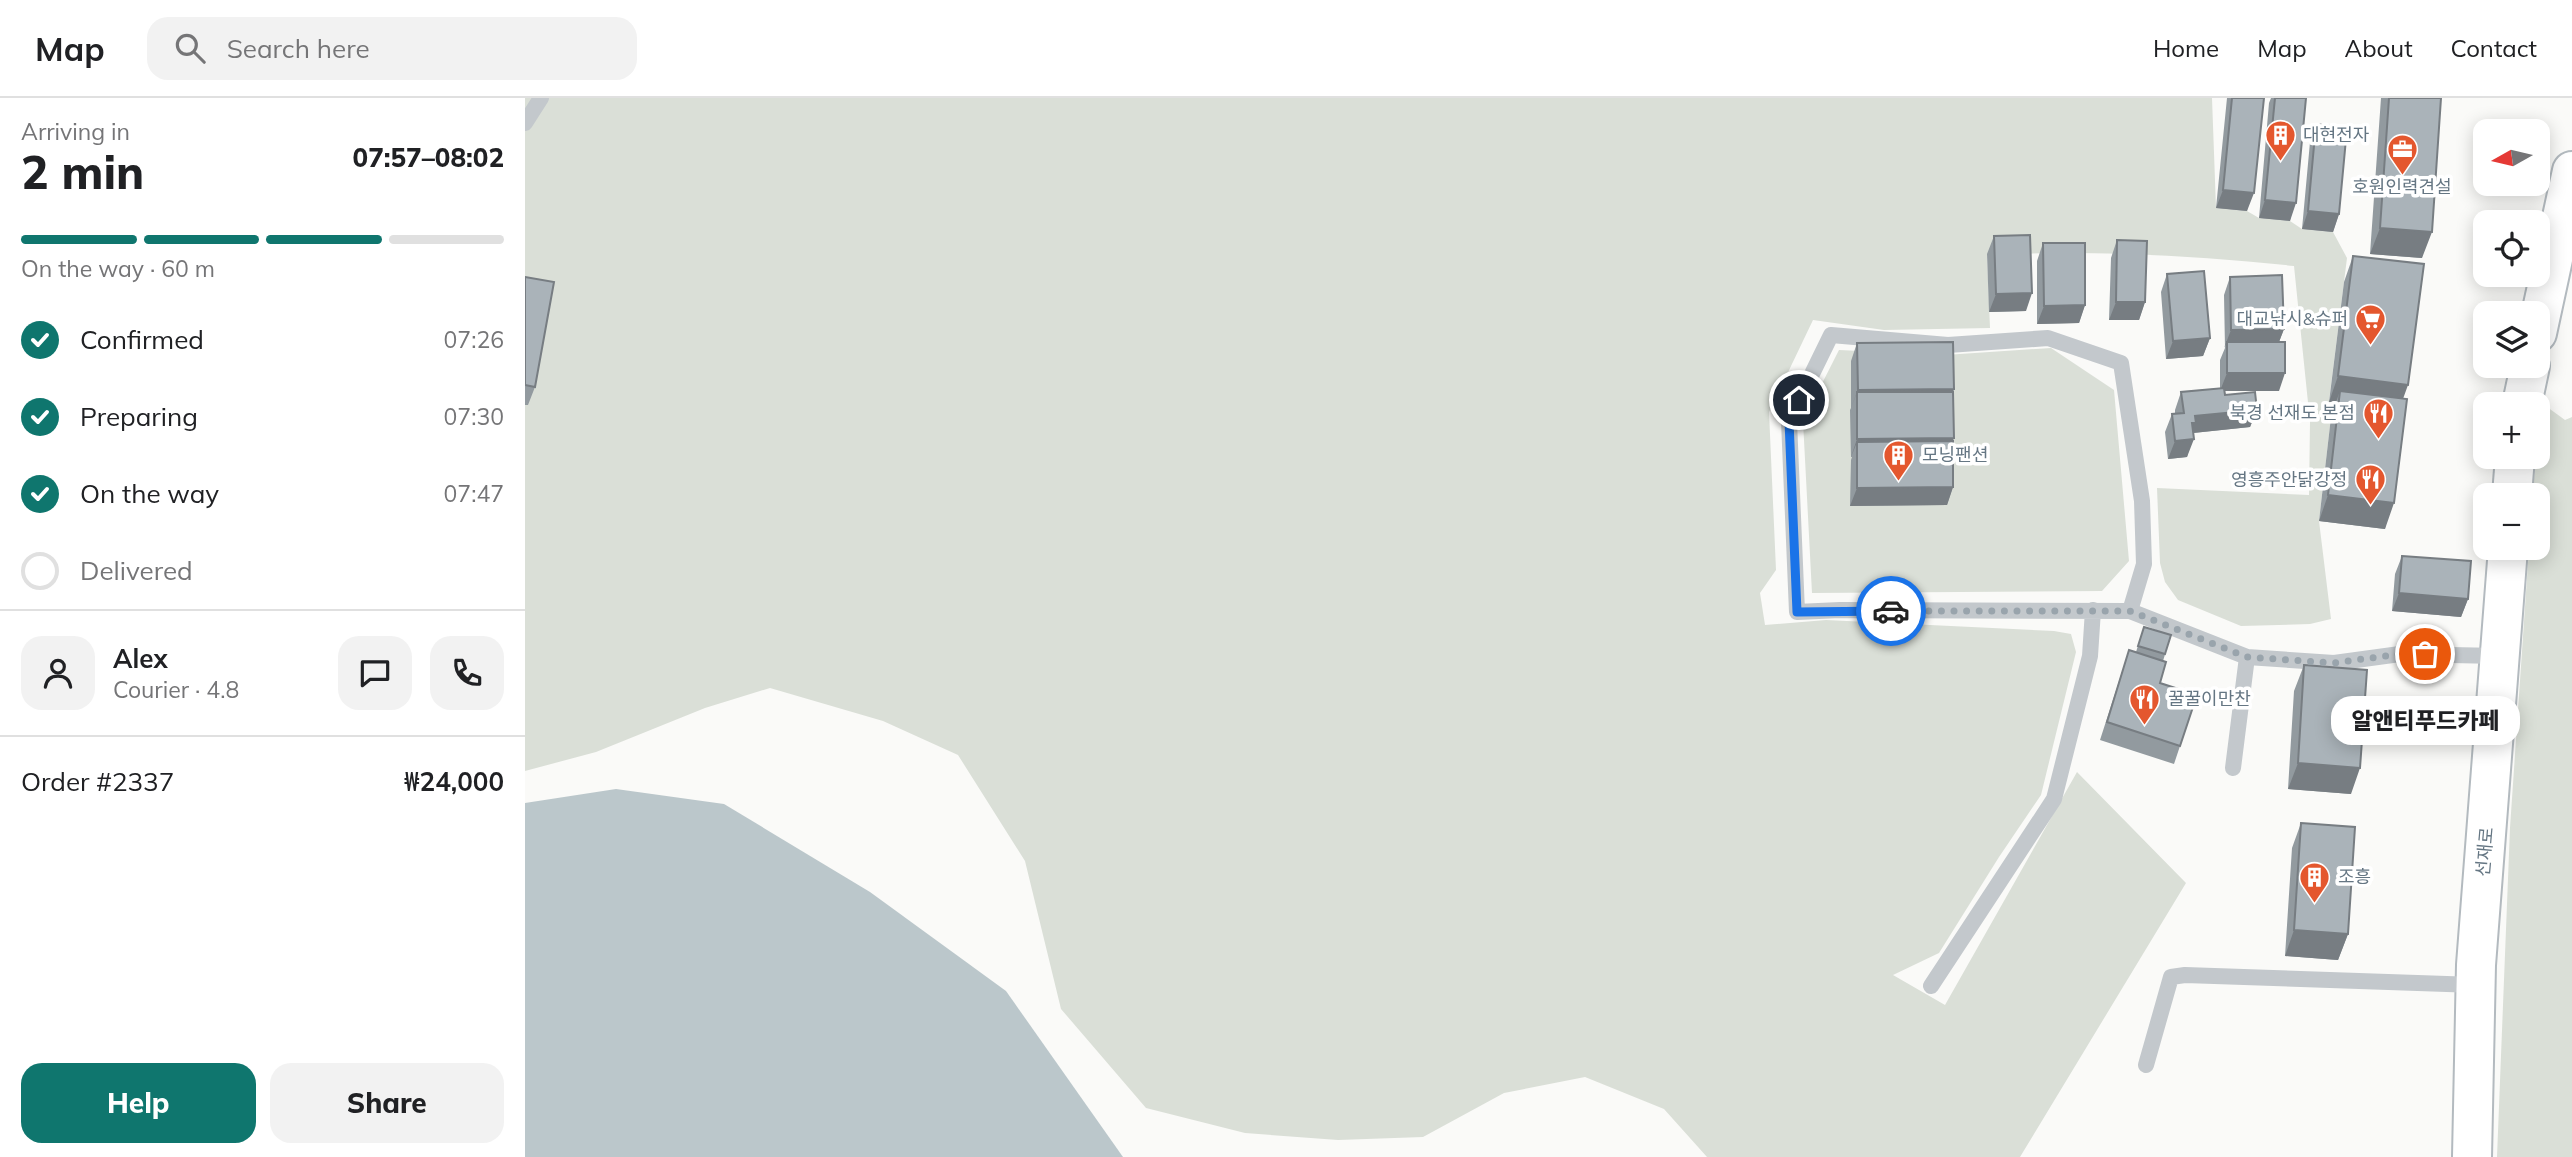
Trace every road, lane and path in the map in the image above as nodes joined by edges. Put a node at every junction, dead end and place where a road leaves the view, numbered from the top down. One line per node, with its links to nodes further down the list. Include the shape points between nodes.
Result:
1 (541, 98): 2 (lane)
2 (525, 123)
3 (2572, 171): 4 (street)
4 (2544, 301)
5 (2507, 560): 8 (street, 선재로)
6 (2093, 610): 7 (lane); 7 (lane, via 1797,612 1789,421 1831,335 1948,345 2048,338 2121,363 2142,514 2144,564); 12 (lane, via 2090,656 2054,799)
7 (2130, 611): 9 (lane)
8 (2500, 656): 9 (lane, via 2400,654 2334,663); 11 (street, 선재로)
9 (2247, 657): 10 (lane)
10 (2233, 768)
11 (2476, 985): 13 (lane, via 2171,977); 14 (street, 선재로)
12 (1931, 986)
13 (2146, 1065)
14 (2472, 1157)

